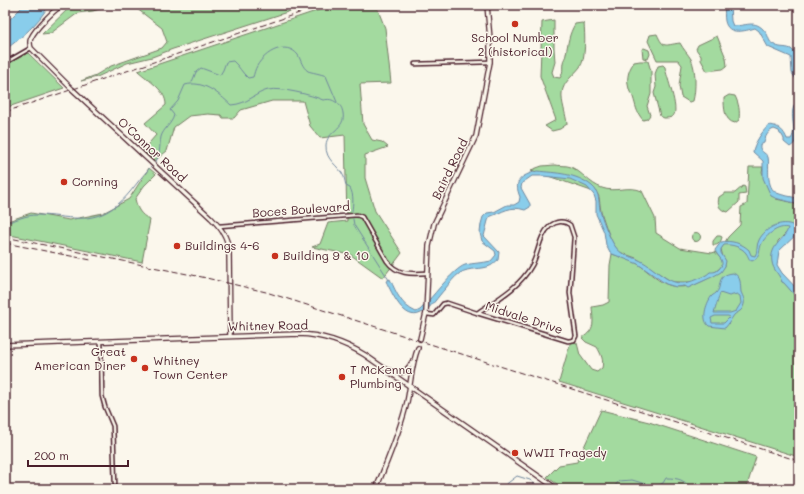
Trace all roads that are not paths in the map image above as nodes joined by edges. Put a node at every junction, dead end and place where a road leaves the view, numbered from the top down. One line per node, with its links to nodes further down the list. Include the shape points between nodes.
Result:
1 (62, 5): 3 (street, via 33,34)
2 (488, 5): 4 (street, Baird Road)
3 (31, 48): 5 (street); 7 (street, O'Connor Road)
4 (490, 62): 6 (street); 8 (street, Baird Road, via 476,136 434,224)
5 (5, 63)
6 (415, 64)
7 (219, 226): 8 (street, Boces Boulevard, via 360,216 392,267 403,273); 11 (street, O'Connor Road, via 226,235 229,250)
8 (427, 274): 10 (street, Baird Road)
9 (477, 312): 9 (street, Midvale Drive, via 568,341 574,340 576,336 570,293 575,242 570,225 562,222 551,225 546,230 533,263 521,280); 10 (street, Midvale Drive, via 447,303 434,315)
10 (426, 314): 12 (street, Baird Road)
11 (230, 336): 13 (street, Whitney Road); 17 (street, Whitney Road, via 299,334 324,337 348,345)
12 (420, 339)
13 (101, 342): 14 (street, Whitney Road); 19 (street, via 102,396 113,426)
14 (5, 345)
15 (418, 348): 16 (street)
16 (414, 357): 17 (street, via 408,369 403,372); 18 (street)
17 (384, 369): 18 (street, Whitney Road)
18 (410, 387): 20 (street, via 399,429); 21 (street, Whitney Road)
19 (115, 484)
20 (376, 489)
21 (557, 489)

